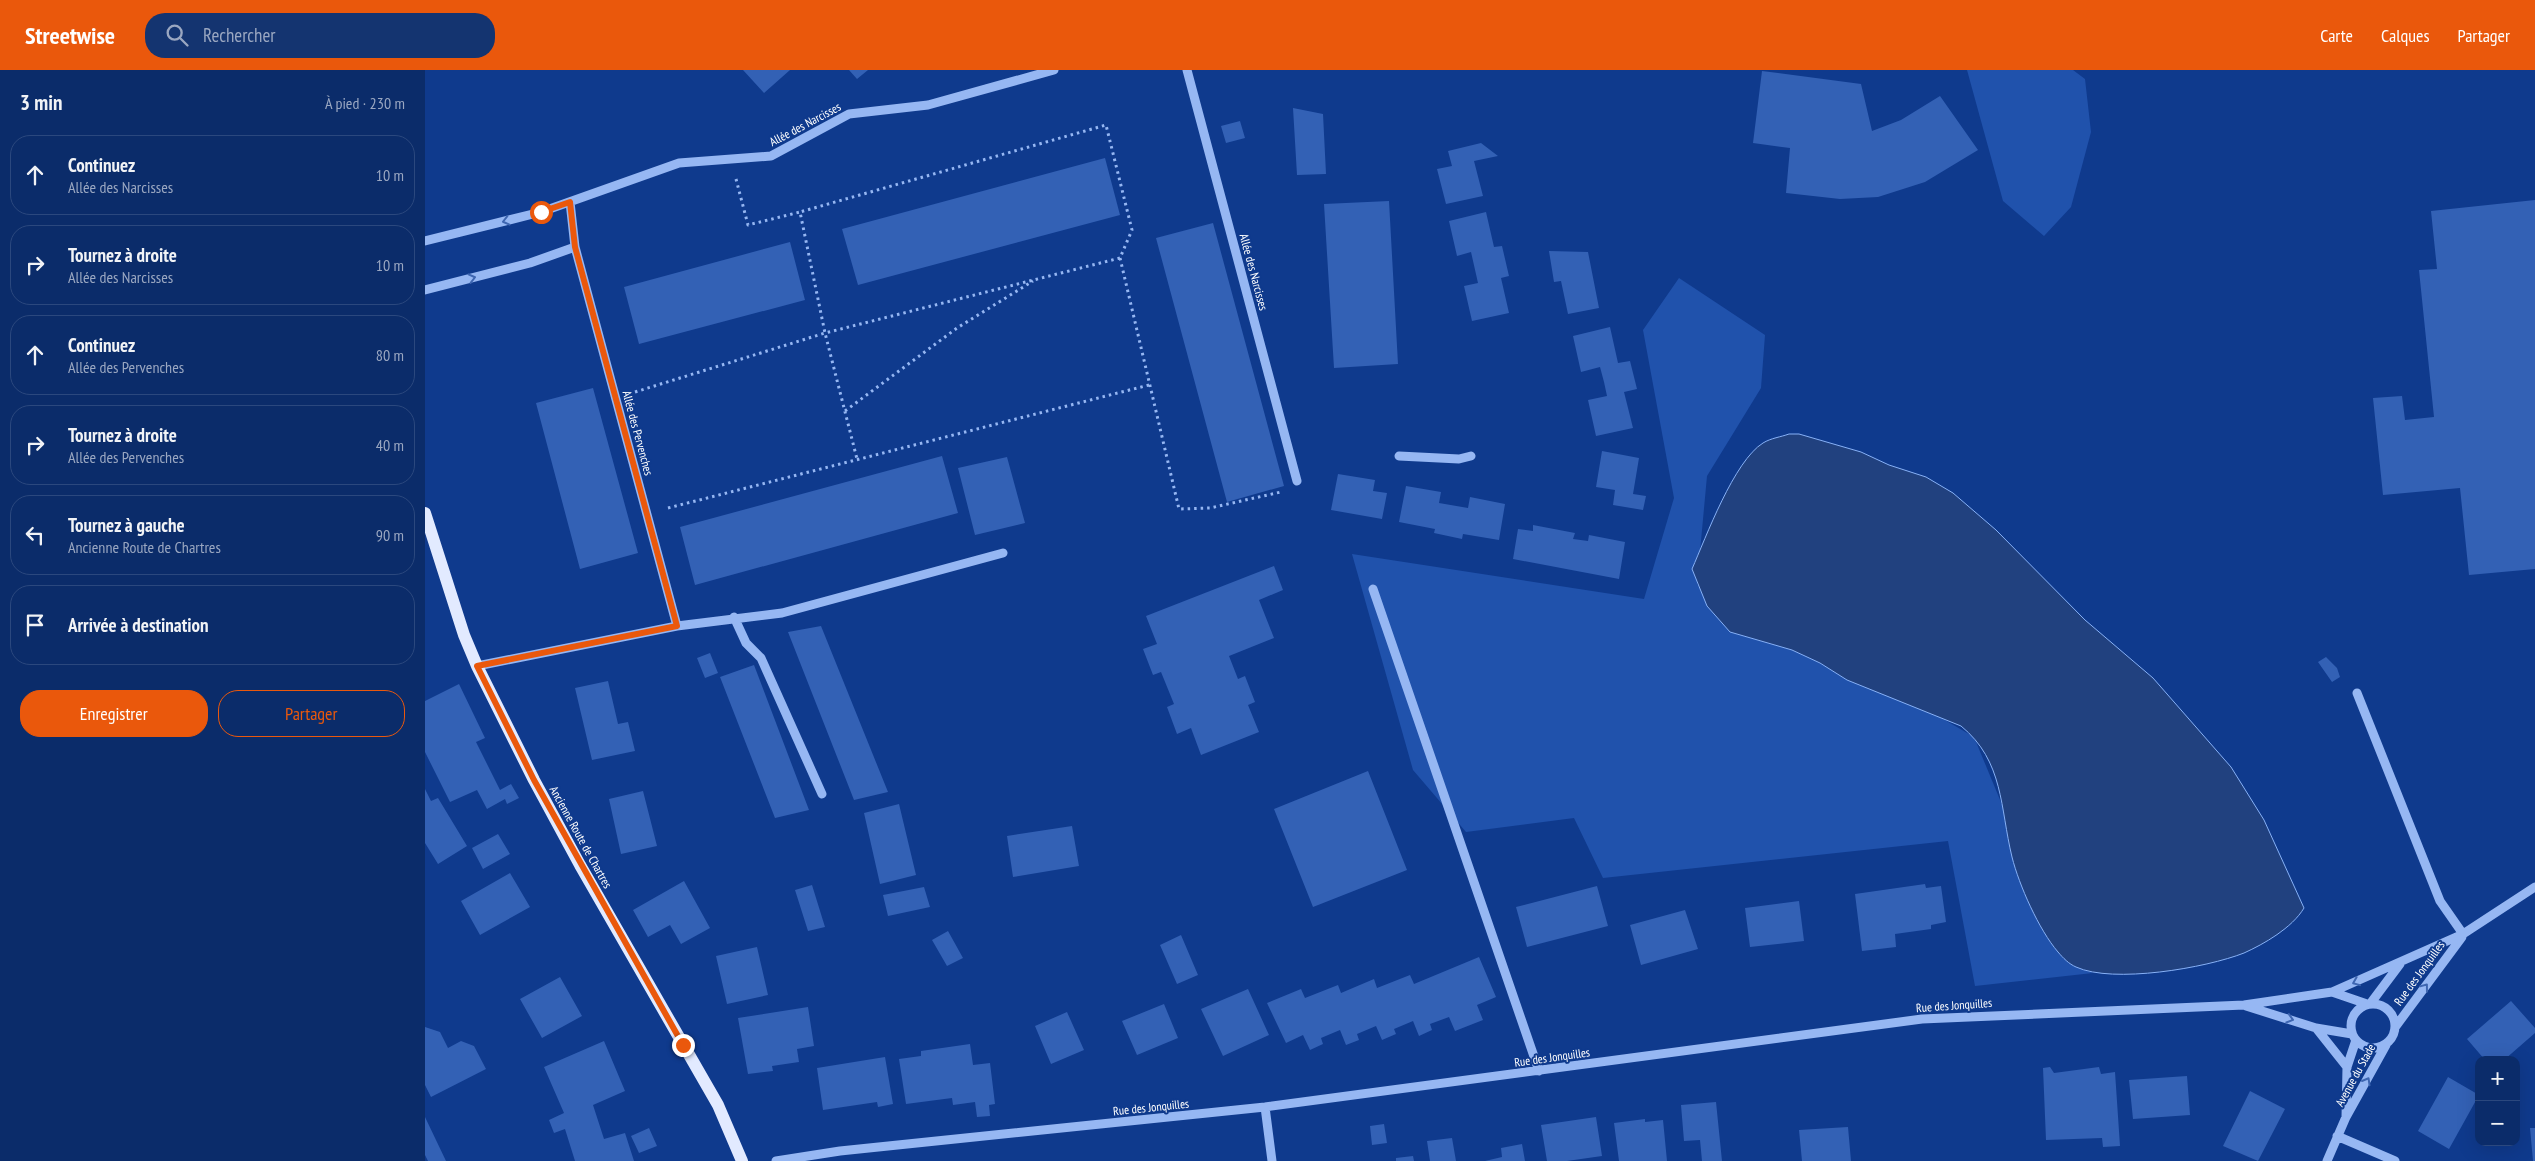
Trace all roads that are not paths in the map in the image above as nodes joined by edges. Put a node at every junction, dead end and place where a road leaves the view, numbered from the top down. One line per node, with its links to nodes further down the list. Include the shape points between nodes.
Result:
1 (1053, 70): 3 (street, Allée des Narcisses, via 928,105 849,114 771,156 679,163)
2 (1187, 70): 9 (street, Allée des Narcisses)
3 (570, 202): 4 (street, Allée des Narcisses, one-way to 4); 5 (street)
4 (425, 241)
5 (575, 247): 6 (street, one-way to 5, via 530,263); 14 (street, Allée des Pervenches)
6 (425, 290)
7 (1399, 456): 8 (street, via 1459,459)
8 (1471, 456)
9 (1297, 481)
10 (425, 513): 15 (main road, Ancienne Route de Chartres)
11 (1003, 553): 13 (street, via 782,613)
12 (1373, 589): 29 (street)
13 (734, 617): 14 (street); 17 (street, via 746,643 761,658)
14 (677, 626): 15 (street)
15 (477, 666): 33 (main road, Ancienne Route de Chartres, via 580,865 718,1105)
16 (2357, 692): 19 (street, via 2440,900)
17 (822, 794)
18 (2535, 887): 19 (street, Rue des Jonquilles)
19 (2463, 934): 20 (street, Rue des Jonquilles); 24 (street, Rue des Jonquilles, one-way to 19)
20 (2401, 964): 21 (street, Rue des Jonquilles, one-way to 21); 22 (street, Rue des Jonquilles)
21 (2332, 992): 22 (street, Rue des Jonquilles); 23 (street, Rue des Jonquilles)
22 (2369, 1004): 24 (street, via 2385,1007 2391,1012); 26 (street, via 2355,1013 2351,1027)
23 (2243, 1005): 25 (street, Avenue du Stade, one-way to 25); 29 (street, Rue des Jonquilles, via 1922,1019)
24 (2395, 1026): 27 (street)
25 (2316, 1028): 26 (street, Avenue du Stade); 28 (street, Avenue du Stade)
26 (2354, 1037): 27 (street, via 2367,1047); 28 (street, Avenue du Stade)
27 (2386, 1045): 31 (street, Avenue du Stade, one-way to 27)
28 (2347, 1067): 31 (street, Avenue du Stade)
29 (1539, 1072): 30 (street, Rue des Jonquilles)
30 (1265, 1108): 34 (street, Rue des Jonquilles, via 840,1151); 35 (street)
31 (2346, 1117): 32 (street, Avenue du Stade)
32 (2337, 1136): 36 (street, Avenue du Stade); 37 (street)
33 (741, 1161)
34 (776, 1161)
35 (1272, 1161)
36 (2327, 1161)
37 (2395, 1161)

